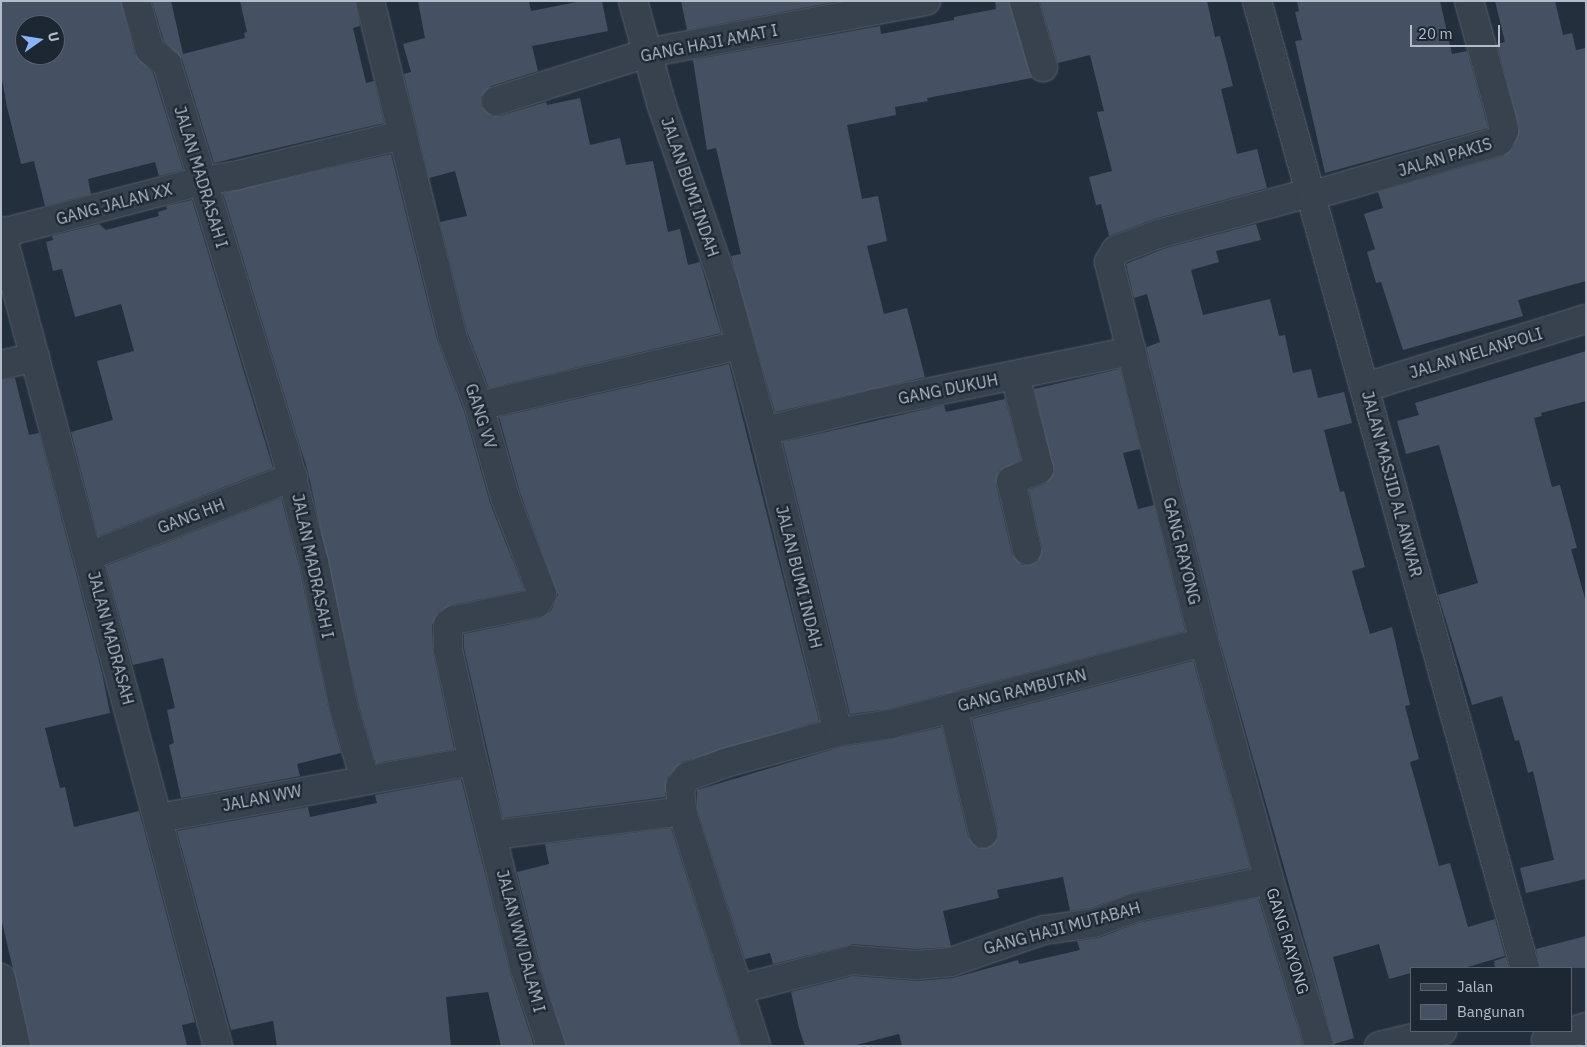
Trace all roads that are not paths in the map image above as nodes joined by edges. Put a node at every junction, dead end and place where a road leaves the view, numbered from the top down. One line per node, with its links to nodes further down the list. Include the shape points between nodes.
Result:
1 (136, 1): 13 (street, JALAN MADRASAH I, via 150,50 167,64)
2 (370, 1): 12 (street, GANG VV)
3 (633, 1): 9 (street, JALAN BUMI INDAH)
4 (926, 1): 8 (street, GANG HAJI AMAT I)
5 (1024, 1): 10 (street)
6 (1257, 1): 14 (street, JALAN MASJID AL ANWAR)
7 (1469, 1): 14 (street, JALAN PAKIS, via 1502,120 1504,131 1499,141)
8 (816, 12): 9 (street, GANG HAJI AMAT I)
9 (647, 53): 11 (street, GANG HAJI AMAT I); 17 (street, JALAN BUMI INDAH, via 662,106 724,284)
10 (1043, 67)
11 (496, 101)
12 (402, 135): 13 (street, GANG JALAN XX); 23 (street, GANG VV, via 452,336)
13 (202, 181): 15 (street, GANG JALAN XX); 25 (street, JALAN MADRASAH I)
14 (1310, 195): 18 (street, GANG RAYONG, via 1158,234 1116,250 1108,262); 22 (street, JALAN MASJID AL ANWAR)
15 (2, 232): 19 (street, JALAN MADRASAH)
16 (1586, 319): 22 (street, JALAN NELANPOLI)
17 (740, 345): 23 (street); 24 (street, JALAN BUMI INDAH)
18 (1132, 351): 21 (street, GANG DUKUH); 28 (street, GANG RAYONG)
19 (35, 357): 20 (street); 27 (street, JALAN MADRASAH)
20 (1, 366)
21 (1014, 376): 24 (street, GANG DUKUH); 26 (street, via 1039,469 1011,481)
22 (1366, 388): 38 (street, JALAN MASJID AL ANWAR)
23 (479, 406): 31 (street, GANG VV, via 505,497 542,594 537,603 454,620 448,626 448,650)
24 (764, 431): 30 (street, JALAN BUMI INDAH)
25 (293, 477): 27 (street, GANG HH); 32 (street, JALAN MADRASAH I, via 344,709)
26 (1027, 550)
27 (88, 556): 34 (street, JALAN MADRASAH)
28 (1204, 642): 29 (street, GANG RAMBUTAN); 37 (street, GANG RAYONG)
29 (953, 707): 30 (street, GANG RAMBUTAN, via 891,724); 35 (street)
30 (838, 732): 33 (street, via 687,777 680,787)
31 (473, 761): 32 (street); 36 (street)
32 (365, 779): 34 (street, JALAN WW)
33 (682, 811): 36 (street); 40 (street)
34 (159, 818): 47 (street, JALAN MADRASAH)
35 (983, 833)
36 (493, 835): 48 (street, JALAN WW DALAM I, via 526,969)
37 (1269, 880): 40 (street, GANG HAJI MUTABAH, via 1134,908 1094,923 1044,930 951,962 916,965 852,960); 50 (street, GANG RAYONG)
38 (1525, 967)
39 (1, 978): 46 (street)
40 (739, 989): 49 (street)
41 (1586, 1027): 42 (street)
42 (1572, 1031)
43 (1438, 1032): 51 (street)
44 (1569, 1032): 45 (street)
45 (1545, 1039)
46 (16, 1046)
47 (218, 1046)
48 (551, 1046)
49 (756, 1046)
50 (1319, 1046)
51 (1379, 1046)

